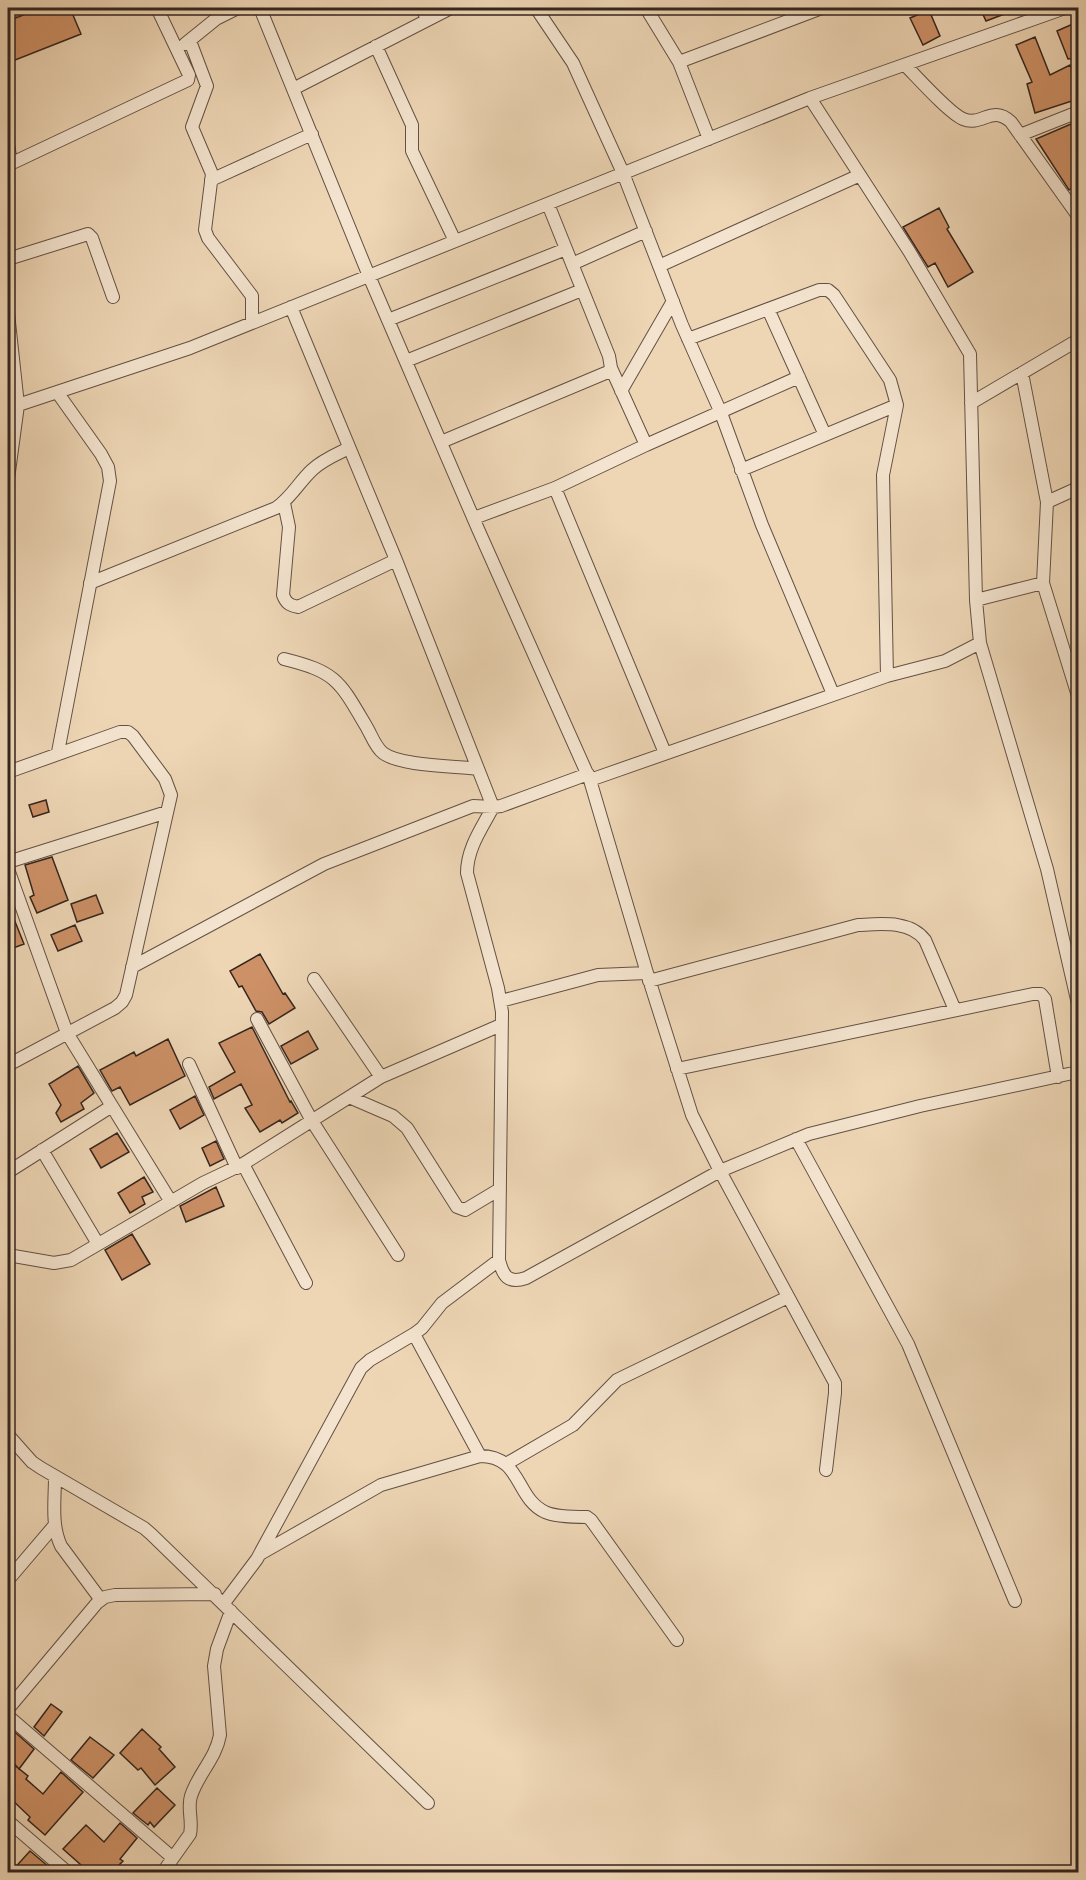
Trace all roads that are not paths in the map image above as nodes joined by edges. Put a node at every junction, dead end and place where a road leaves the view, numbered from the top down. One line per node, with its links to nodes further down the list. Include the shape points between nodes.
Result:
1 (20, 8): 12 (street)
2 (157, 8): 16 (street)
3 (238, 8): 14 (street, via 216,19)
4 (260, 8): 19 (street)
5 (421, 8): 13 (street)
6 (451, 8): 13 (street)
7 (536, 8): 27 (street, via 573,63)
8 (646, 8): 17 (street)
9 (822, 8): 17 (street)
10 (1065, 8): 11 (street)
11 (1037, 12): 18 (street)
12 (8, 13)
13 (428, 20): 15 (street)
14 (190, 41): 16 (street); 29 (street, via 207,86 192,127)
15 (376, 46): 19 (street); 33 (street, via 412,125 412,151)
16 (177, 51): 26 (street, via 189,75 186,82)
17 (679, 62): 24 (street)
18 (905, 65): 20 (street); 23 (street, via 964,120 1004,115)
19 (293, 89): 22 (street)
20 (810, 98): 24 (street); 28 (street)
21 (1078, 112): 23 (street)
22 (312, 134): 29 (street); 38 (street)
23 (1020, 135): 31 (street)
24 (709, 139): 27 (street)
25 (8, 143): 26 (street)
26 (9, 165)
27 (623, 173): 30 (street); 32 (street)
28 (860, 175): 37 (street); 55 (street, via 970,354)
29 (211, 180): 46 (street, via 205,230 252,296)
30 (548, 204): 33 (street); 34 (street)
31 (1078, 216)
32 (646, 231): 36 (street); 37 (street)
33 (455, 241): 38 (street)
34 (566, 249): 36 (street); 45 (street)
35 (8, 259): 40 (street, via 88,234)
36 (572, 264): 39 (street)
37 (659, 266): 41 (street)
38 (369, 276): 42 (street); 45 (street)
39 (582, 290): 49 (street); 50 (street, via 609,356)
40 (113, 297)
41 (673, 301): 47 (street); 54 (street)
42 (291, 307): 46 (street); 62 (street)
43 (768, 309): 47 (street); 52 (street); 56 (street, via 828,290 890,380)
44 (8, 313): 57 (street)
45 (388, 320): 49 (street)
46 (252, 323): 53 (street)
47 (688, 339): 58 (street)
48 (1078, 340): 51 (street)
49 (406, 361): 60 (street)
50 (610, 368): 54 (street); 60 (street)
51 (1022, 373): 55 (street); 67 (street)
52 (799, 377): 58 (street); 59 (street)
53 (57, 392): 57 (street); 71 (street, via 108,467 110,482)
54 (621, 392): 61 (street)
55 (971, 404): 73 (street)
56 (897, 405): 59 (street); 76 (street, via 883,475)
57 (14, 413): 64 (street)
58 (721, 413): 61 (street); 63 (street)
59 (825, 435): 63 (street)
60 (441, 442): 69 (street)
61 (646, 445): 65 (street)
62 (350, 448): 68 (street, via 320,463); 70 (street)
63 (741, 470): 77 (street)
64 (8, 478)
65 (555, 488): 69 (street); 80 (street)
66 (1078, 488): 67 (street)
67 (1047, 502): 72 (street)
68 (284, 503): 70 (street, via 289,527 284,595 290,605 298,607); 71 (street)
69 (474, 518): 83 (street)
70 (396, 560): 81 (street)
71 (90, 583): 79 (street)
72 (1043, 583): 73 (street); 78 (street)
73 (976, 600): 74 (street)
74 (980, 643): 76 (street, via 945,661); 92 (street, via 1047,870)
75 (284, 659): 81 (street, via 309,665 338,682 383,753 402,761)
76 (887, 676): 77 (street)
77 (833, 694): 80 (street)
78 (1078, 696)
79 (58, 752): 82 (street); 85 (street, via 128,732 165,779 171,795)
80 (665, 753): 83 (street)
81 (478, 769): 84 (street)
82 (8, 772)
83 (589, 777): 84 (street); 89 (street)
84 (494, 807): 88 (street, via 474,806 331,861); 91 (street, via 471,848 467,873)
85 (167, 812): 86 (street); 88 (street)
86 (8, 862)
87 (8, 869): 96 (street)
88 (132, 967): 96 (street, via 122,1002)
89 (648, 977): 91 (street, via 598,975); 93 (street, via 858,925 906,926 925,940); 99 (street)
90 (314, 979): 101 (street)
91 (501, 1001): 95 (street)
92 (1078, 1004)
93 (956, 1010): 99 (street); 102 (street, via 1041,994)
94 (257, 1019): 105 (street)
95 (501, 1025): 101 (street); 111 (street)
96 (67, 1033): 98 (street); 104 (street)
97 (189, 1064): 108 (street)
98 (8, 1065)
99 (677, 1069): 109 (street, via 692,1115)
100 (1078, 1070): 102 (street)
101 (381, 1077): 103 (street)
102 (1058, 1077): 106 (street, via 920,1106)
103 (349, 1097): 105 (street); 111 (street, via 407,1128 457,1208 465,1210)
104 (112, 1107): 107 (street); 112 (street)
105 (312, 1121): 108 (street); 115 (street)
106 (796, 1139): 109 (street); 129 (street, via 908,1344)
107 (42, 1150): 110 (street); 113 (street)
108 (240, 1166): 112 (street); 117 (street)
109 (720, 1171): 116 (street, via 526,1278 510,1280 502,1272); 118 (street)
110 (8, 1172)
111 (500, 1189): 116 (street)
112 (171, 1202): 113 (street)
113 (98, 1244): 114 (street, via 62,1262)
114 (8, 1255)
115 (398, 1255)
116 (499, 1260): 119 (street, via 442,1303)
117 (306, 1283)
118 (788, 1297): 122 (street, via 617,1380 573,1425); 123 (street, via 835,1383)
119 (414, 1334): 121 (street); 126 (street, via 361,1368)
120 (8, 1435): 124 (street, via 32,1462)
121 (480, 1455): 122 (street, via 498,1458); 126 (street, via 381,1485)
122 (506, 1464): 131 (street, via 531,1500 546,1513 591,1520)
123 (826, 1470)
124 (55, 1477): 125 (street); 130 (street, via 144,1528)
125 (54, 1526): 127 (street); 128 (street, via 61,1546)
126 (260, 1554): 130 (street)
127 (8, 1580)
128 (101, 1600): 130 (street, via 115,1595); 132 (street)
129 (1015, 1602)
130 (223, 1603): 134 (street); 136 (street, via 214,1666 218,1746 191,1794 190,1834)
131 (677, 1640)
132 (8, 1708)
133 (8, 1716): 136 (street)
134 (428, 1803)
135 (8, 1821): 137 (street)
136 (173, 1858): 138 (street)
137 (65, 1870)
138 (163, 1872)

